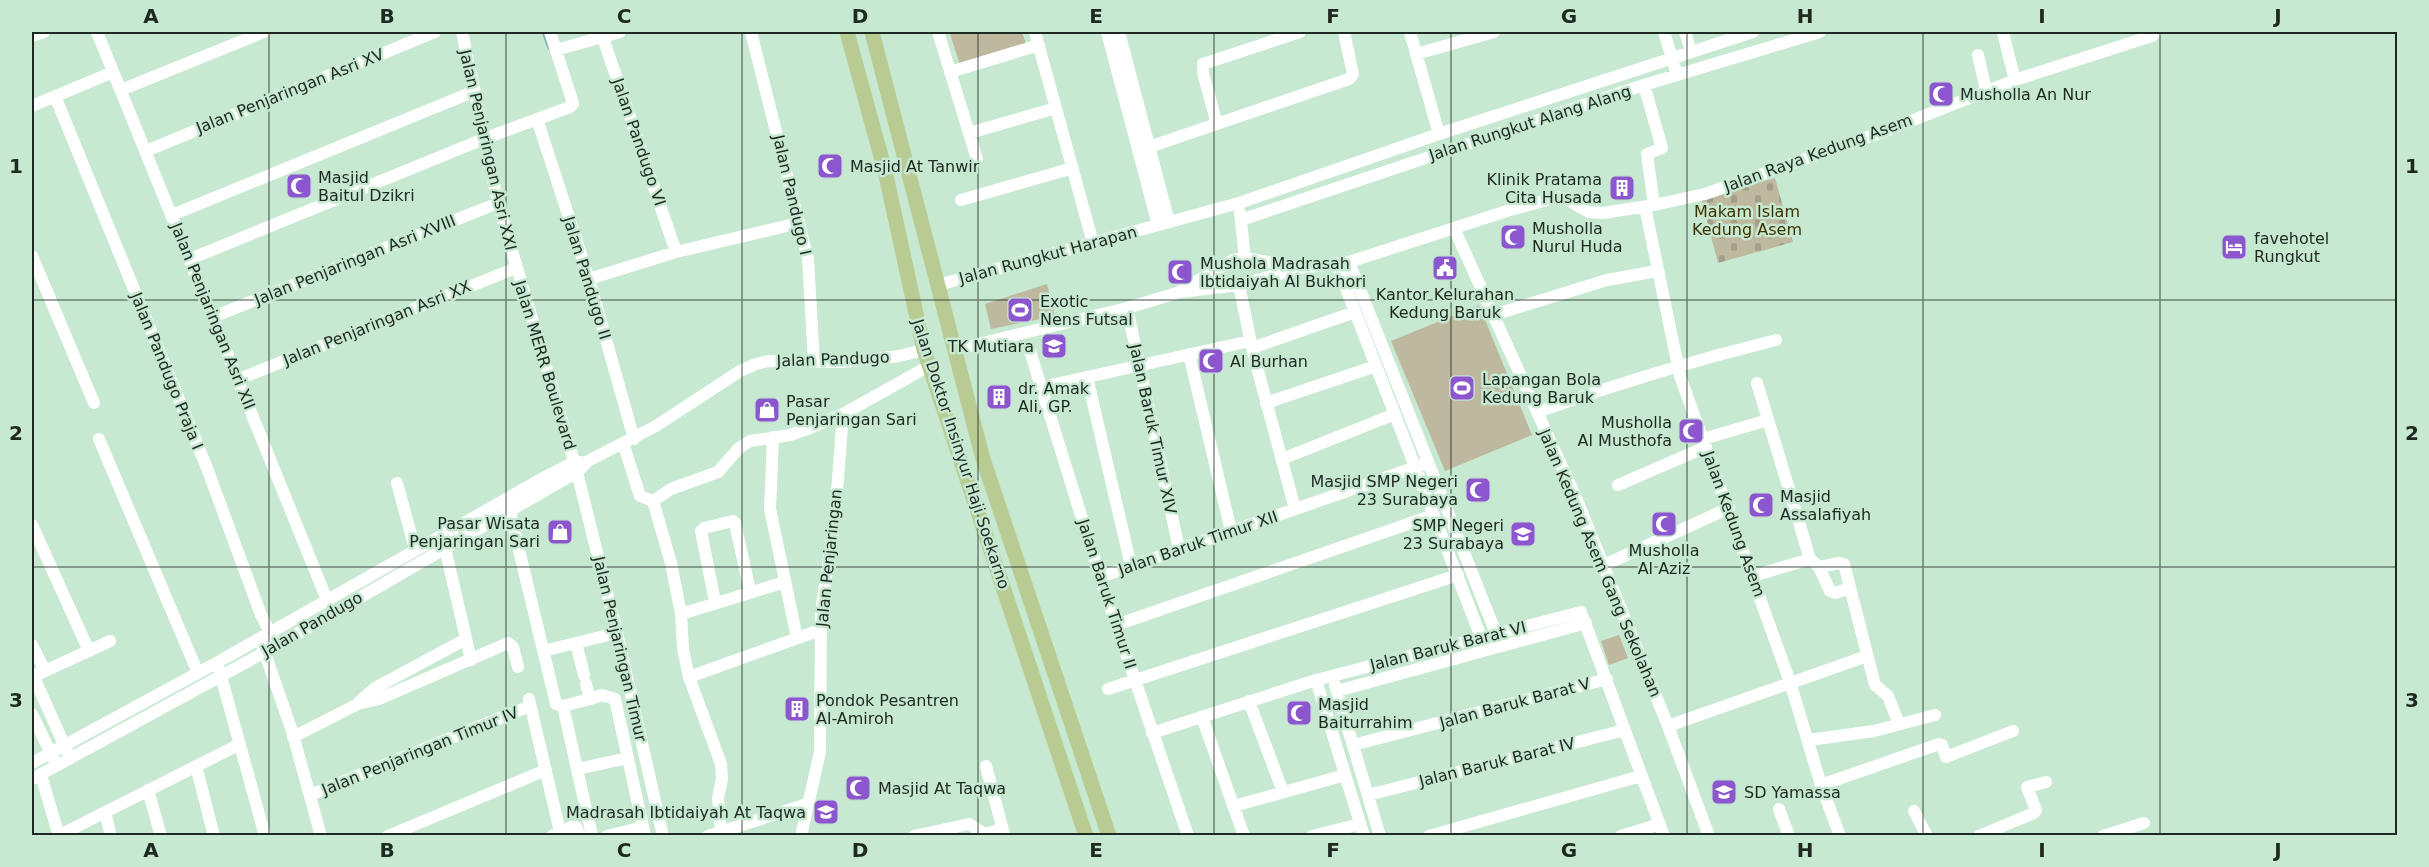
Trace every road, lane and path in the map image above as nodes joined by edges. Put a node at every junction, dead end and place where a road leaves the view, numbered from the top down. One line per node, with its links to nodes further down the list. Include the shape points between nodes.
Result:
1 (44, 32): 26 (street)
2 (97, 32): 33 (street, Jalan Penjaringan Asri XII)
3 (264, 32): 40 (street)
4 (435, 32): 54 (street, Jalan Penjaringan Asri XV)
5 (462, 32): 41 (street, Jalan Penjaringan Asri XXI)
6 (550, 32): 28 (street)
7 (620, 32): 25 (street)
8 (751, 32): 63 (street, Jalan Pandugo I)
9 (847, 32): 39 (main road, Jalan Doktor Insinyur Haji Soekarno)
10 (872, 32): 37 (main road, Jalan Doktor Insinyur Haji Soekarno)
11 (938, 32): 34 (street)
12 (1035, 32): 27 (street)
13 (1107, 32): 64 (street, Jalan Rungkut Harapan)
14 (1119, 32): 53 (street)
15 (1300, 32): 49 (street, via 1203,64)
16 (1344, 32): 49 (street, via 1352,77)
17 (1410, 32): 30 (street)
18 (1494, 32): 30 (street)
19 (1664, 32): 32 (street)
20 (1685, 32): 29 (street)
21 (1753, 32): 29 (street, Jalan Rungkut Alang Alang)
22 (1820, 32): 35 (street, Jalan Rungkut Alang Alang)
23 (2156, 32): 36 (street, Jalan Raya Kedung Asem)
24 (2004, 33): 36 (street)
25 (602, 34): 28 (street); 67 (street, Jalan Pandugo VI)
26 (32, 36)
27 (1039, 45): 34 (street); 45 (street)
28 (556, 50): 47 (street, via 572,105)
29 (1691, 51): 32 (street, Jalan Rungkut Alang Alang)
30 (1416, 54): 51 (street)
31 (1978, 55): 42 (street)
32 (1671, 57): 35 (street); 51 (street, Jalan Rungkut Alang Alang)
33 (113, 72): 40 (street, Jalan Penjaringan Asri XII); 43 (street)
34 (950, 72): 50 (street)
35 (1677, 75): 38 (street, Jalan Rungkut Alang Alang)
36 (2015, 80): 42 (street, Jalan Raya Kedung Asem)
37 (885, 81): 39 (main road, via 878,91); 46 (main road, Jalan Doktor Insinyur Haji Soekarno)
38 (1644, 86): 60 (street, Jalan Kedung Asem, via 1662,148 1647,154); 62 (street, Jalan Rungkut Alang Alang)
39 (864, 88): 48 (main road, Jalan Doktor Insinyur Haji Soekarno)
40 (121, 90): 54 (street, Jalan Penjaringan Asri XII)
41 (476, 90): 52 (street, Jalan Penjaringan Asri XXI); 61 (street)
42 (1986, 90): 60 (street, Jalan Raya Kedung Asem, via 1725,188)
43 (55, 96): 44 (street); 145 (street, Jalan Pandugo Praja I, via 207,468)
44 (32, 106)
45 (1056, 108): 50 (street); 56 (street)
46 (894, 115): 48 (main road, via 882,112); 76 (main road, Jalan Doktor Insinyur Haji Soekarno)
47 (537, 118): 52 (street); 75 (street, Jalan Pandugo II)
48 (873, 123): 86 (main road, Jalan Doktor Insinyur Haji Soekarno)
49 (1217, 124): 53 (street)
50 (969, 133): 55 (street)
51 (1439, 135): 59 (street, Jalan Rungkut Alang Alang)
52 (486, 138): 58 (street, Jalan Penjaringan Asri XXI); 70 (street)
53 (1149, 147): 64 (street)
54 (146, 151): 61 (street, Jalan Penjaringan Asri XII)
55 (977, 159)
56 (1073, 168): 57 (street); 66 (street)
57 (961, 200)
58 (498, 203): 72 (street, Jalan Penjaringan Asri XXI); 82 (street, Jalan Penjaringan Asri XVIII)
59 (1239, 203): 62 (street); 64 (street, Jalan Rungkut Harapan)
60 (1650, 206): 65 (street, Jalan Raya Kedung Asem, via 1596,213 1558,197); 74 (street, Jalan Kedung Asem)
61 (172, 214): 70 (street, Jalan Penjaringan Asri XII)
62 (1241, 220): 69 (street)
63 (799, 223): 67 (street); 89 (street, Jalan Pandugo I, via 808,259)
64 (1164, 224): 66 (street, Jalan Rungkut Harapan)
65 (1454, 228): 71 (street, Jalan Raya Kedung Asem); 81 (street, Jalan Kedung Asem Gang Sekolahan)
66 (1093, 243): 76 (street, Jalan Rungkut Harapan)
67 (676, 252): 75 (street)
68 (32, 256): 98 (street)
69 (1245, 258): 73 (street, Jalan Raya Kedung Asem); 78 (street, Jalan Raya Kedung Asem, via 1223,264)
70 (190, 259): 82 (street, Jalan Penjaringan Asri XII)
71 (1343, 263): 73 (street, Jalan Raya Kedung Asem); 80 (street); 109 (street)
72 (516, 268): 95 (street, Jalan Penjaringan Asri XX); 110 (street, Jalan MERR Boulevard)
73 (1301, 268): 77 (street, Jalan Raya Kedung Asem)
74 (1657, 271): 81 (street, via 1607,280); 90 (street, Jalan Kedung Asem)
75 (589, 279): 106 (street, Jalan Pandugo II)
76 (938, 285): 87 (main road, Jalan Doktor Insinyur Haji Soekarno)
77 (1239, 285): 78 (street, Jalan Raya Kedung Asem); 85 (street)
78 (1179, 292): 79 (street, Jalan Raya Kedung Asem)
79 (1127, 309): 84 (street, Jalan Raya Kedung Asem); 92 (street, Jalan Baruk Timur XIV)
80 (1355, 312): 85 (street); 93 (street)
81 (1493, 315): 100 (street, Jalan Kedung Asem Gang Sekolahan)
82 (213, 317): 95 (street, Jalan Penjaringan Asri XII)
83 (1776, 340): 90 (street)
84 (1027, 342): 87 (street, Jalan Raya Kedung Asem); 97 (street, Jalan Baruk Timur II)
85 (1251, 344): 88 (street); 99 (street)
86 (924, 350): 89 (street, Jalan Pandugo, via 899,356); 91 (main road, Jalan Doktor Insinyur Haji Soekarno)
87 (954, 350): 124 (main road, Jalan Doktor Insinyur Haji Soekarno, via 983,459)
88 (1189, 354): 92 (street); 120 (street)
89 (814, 362): 106 (street, Jalan Pandugo, via 756,364)
90 (1677, 365): 100 (street); 107 (street, Jalan Kedung Asem)
91 (929, 366): 101 (street); 128 (main road, Jalan Doktor Insinyur Haji Soekarno)
92 (1138, 366): 94 (street); 123 (street, Jalan Baruk Timur XIV)
93 (1376, 366): 99 (street); 102 (street)
94 (1087, 377): 97 (street); 126 (street)
95 (239, 379): 136 (street, Jalan Penjaringan Asri XII)
96 (1757, 383): 103 (street)
97 (1042, 387): 131 (street, Jalan Baruk Timur II)
98 (93, 403)
99 (1266, 403): 108 (street)
100 (1537, 412): 127 (street, Jalan Kedung Asem Gang Sekolahan)
101 (843, 414): 104 (street, via 790,435); 142 (street, Jalan Penjaringan)
102 (1395, 414): 108 (street); 111 (street)
103 (1768, 420): 107 (street); 125 (street)
104 (773, 437): 114 (street, via 750,441 718,472 670,489); 132 (street, via 770,509)
105 (99, 439): 162 (street)
106 (628, 441): 110 (street, Jalan Pandugo); 114 (street, Jalan Pandugo II, via 640,496)
107 (1705, 443): 113 (street); 116 (street, Jalan Kedung Asem)
108 (1282, 459): 117 (street)
109 (1429, 463): 111 (street, Jalan Baruk Timur XII); 144 (street)
110 (576, 467): 115 (street, Jalan Pandugo); 143 (street, Jalan Penjaringan Timur)
111 (1415, 467): 117 (street, Jalan Baruk Timur XII); 118 (street)
112 (397, 483): 122 (street)
113 (1618, 485)
114 (653, 501): 139 (street)
115 (508, 504): 121 (street, Jalan Pandugo); 122 (street, Jalan Pandugo); 176 (street, via 556,704)
116 (1729, 508): 127 (street); 130 (street, Jalan Kedung Asem)
117 (1295, 509): 120 (street, Jalan Baruk Timur XII)
118 (1434, 515): 129 (street); 141 (street)
119 (32, 525): 156 (street)
120 (1231, 531): 123 (street, Jalan Baruk Timur XII)
121 (445, 548): 148 (street); 152 (street, Jalan Pandugo)
122 (415, 549): 136 (street, Jalan Pandugo)
123 (1179, 549): 126 (street, Jalan Baruk Timur XII)
124 (1018, 563): 128 (main road, via 1013,573 1002,574); 135 (main road, Jalan Doktor Insinyur Haji Soekarno)
125 (1815, 563): 130 (street); 133 (street, via 1830,591); 133 (street, via 1843,563)
126 (1131, 566): 131 (street, Jalan Baruk Timur XII)
127 (1602, 566): 181 (street, Jalan Kedung Asem Gang Sekolahan)
128 (998, 570): 138 (main road, Jalan Doktor Insinyur Haji Soekarno)
129 (1458, 575): 146 (street); 168 (street)
130 (1753, 576): 170 (street, Jalan Kedung Asem)
131 (1100, 577): 141 (street, Jalan Baruk Timur II)
132 (784, 582): 134 (street); 147 (street)
133 (1850, 588): 158 (street)
134 (750, 591): 137 (street); 137 (street, via 735,523 704,528 701,531)
135 (1028, 594): 138 (main road, via 1016,593); 236 (main road, Jalan Doktor Insinyur Haji Soekarno)
136 (327, 600): 145 (street, Jalan Pandugo)
137 (715, 602): 139 (street)
138 (1009, 602): 235 (main road, Jalan Doktor Insinyur Haji Soekarno)
139 (681, 614): 166 (street)
140 (1583, 617): 144 (street, Jalan Baruk Barat VI); 153 (street, Jalan Baruk Barat VI); 167 (street)
141 (1116, 625): 168 (street, Jalan Baruk Timur II)
142 (820, 630): 147 (street); 208 (street, Jalan Penjaringan, via 820,752)
143 (617, 633): 150 (street); 232 (street, Jalan Penjaringan Timur)
144 (1496, 633): 146 (street, Jalan Baruk Barat VI); 153 (street)
145 (264, 636): 152 (street, Jalan Pandugo Praja I); 157 (street); 160 (street, Jalan Pandugo)
146 (1481, 637): 155 (street); 165 (street, Jalan Baruk Barat VI)
147 (797, 638): 166 (street)
148 (466, 639): 159 (street); 175 (street, via 375,688)
149 (110, 641): 156 (street)
150 (576, 643): 154 (street); 173 (street)
151 (32, 645): 163 (street)
152 (276, 646): 157 (street, Jalan Pandugo)
153 (1501, 646): 155 (street, Jalan Baruk Barat VI)
154 (551, 649)
155 (1486, 650): 172 (street, Jalan Baruk Barat VI)
156 (89, 651): 163 (street)
157 (265, 652): 164 (street, Jalan Pandugo); 185 (street)
158 (1867, 656): 170 (street); 180 (street, via 1875,685 1888,696)
159 (471, 660): 161 (street, via 508,643 513,647); 175 (street, via 379,699)
160 (218, 662): 162 (street, Jalan Pandugo); 164 (street)
161 (518, 667)
162 (198, 673): 188 (street, Jalan Pandugo)
163 (35, 674): 188 (street)
164 (221, 675): 187 (street); 192 (street, Jalan Pandugo)
165 (1332, 675): 169 (street, Jalan Baruk Barat VI); 172 (street)
166 (689, 677): 221 (street, via 721,764)
167 (1607, 679): 182 (street); 189 (street, Jalan Baruk Barat V)
168 (1134, 680): 171 (street); 184 (street, Jalan Baruk Timur II)
169 (1316, 680): 174 (street, Jalan Baruk Barat VI); 199 (street)
170 (1790, 682): 181 (street); 186 (street, Jalan Kedung Asem)
171 (1108, 689)
172 (1337, 690): 189 (street)
173 (590, 699): 176 (street); 191 (street, via 610,695 615,699)
174 (1249, 701): 179 (street, Jalan Baruk Barat VI); 205 (street)
175 (357, 704): 185 (street)
176 (563, 706): 197 (street)
177 (32, 714): 190 (street)
178 (1935, 715): 180 (street)
179 (1202, 717): 184 (street, Jalan Baruk Barat VI); 209 (street)
180 (1899, 724): 186 (street)
181 (1668, 726): 243 (street, Jalan Kedung Asem Gang Sekolahan)
182 (1625, 729): 200 (street); 207 (street, Jalan Baruk Barat IV)
183 (2013, 731): 203 (street, via 1946,757 1939,744)
184 (1152, 733): 237 (street, Jalan Baruk Timur II)
185 (293, 737): 206 (street)
186 (1809, 740): 203 (street, Jalan Kedung Asem)
187 (240, 744): 195 (street); 227 (street)
188 (64, 746): 190 (street, Jalan Pandugo); 192 (street)
189 (1353, 746): 207 (street)
190 (50, 753): 193 (street, Jalan Pandugo); 194 (street)
191 (628, 758): 197 (street); 216 (street)
192 (71, 759): 194 (street, Jalan Pandugo)
193 (32, 763)
194 (58, 766): 201 (street, Jalan Pandugo)
195 (196, 766): 204 (street); 226 (street)
196 (986, 766): 217 (street)
197 (577, 769): 230 (street)
198 (546, 770): 206 (street, Jalan Penjaringan Timur IV, via 530,702); 220 (street, Jalan Penjaringan Timur IV); 229 (street)
199 (1345, 775): 205 (street); 214 (street)
200 (1641, 776): 215 (street); 241 (street)
201 (36, 777): 222 (street)
202 (2046, 782): 246 (street, via 2027,787 2035,813)
203 (1821, 785): 223 (street, Jalan Kedung Asem)
204 (148, 790): 212 (street); 225 (street)
205 (1282, 792): 209 (street)
206 (310, 795): 228 (street)
207 (1368, 795): 240 (street)
208 (810, 803): 221 (street); 233 (street, Jalan Penjaringan)
209 (1234, 806): 238 (street)
210 (1779, 808): 244 (street)
211 (1914, 811): 245 (street)
212 (105, 812): 222 (street); 224 (street)
213 (2144, 824): 218 (street)
214 (1362, 830): 239 (street)
215 (1662, 830): 242 (street)
216 (644, 831): 231 (street)
217 (1003, 832): 234 (street, via 985,834 969,824)
218 (2128, 832): 247 (street)
219 (579, 833): 220 (street, via 571,827)
220 (556, 834)
221 (715, 834)
222 (59, 835)
223 (1840, 835)
224 (111, 836)
225 (161, 836)
226 (214, 836)
227 (265, 836)
228 (321, 836)
229 (388, 836)
230 (592, 836)
231 (607, 836)
232 (663, 836)
233 (801, 836)
234 (914, 836)
235 (1086, 836)
236 (1108, 836)
237 (1188, 836)
238 (1244, 836)
239 (1312, 836)
240 (1380, 836)
241 (1429, 836)
242 (1621, 836)
243 (1709, 836)
244 (1789, 836)
245 (1927, 836)
246 (1979, 836)
247 (2103, 836)

